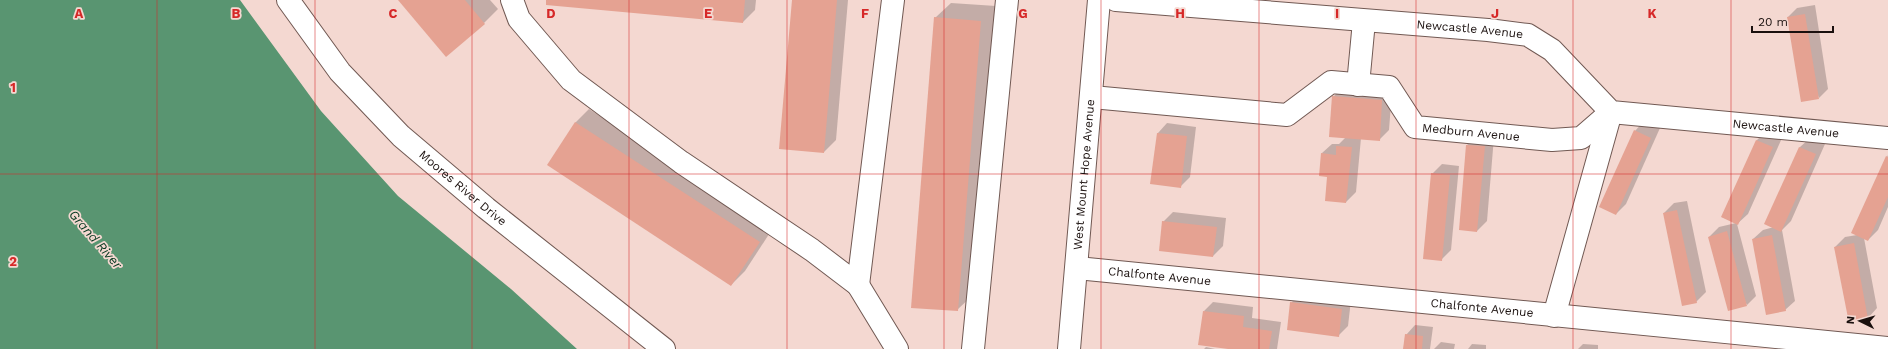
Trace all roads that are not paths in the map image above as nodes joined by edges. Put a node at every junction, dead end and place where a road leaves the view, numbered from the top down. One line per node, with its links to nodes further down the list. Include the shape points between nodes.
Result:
1 (288, 0): 16 (street, Moores River Drive, via 340,72 401,136 486,208)
2 (512, 0): 13 (street, via 519,19 571,80 681,162 812,250)
3 (893, 0): 13 (street)
4 (1007, 0): 18 (street)
5 (1099, 0): 9 (street, West Mount Hope Avenue)
6 (1116, 0): 7 (street, Newcastle Avenue)
7 (1364, 21): 8 (street); 10 (street, Newcastle Avenue, via 1528,35 1552,50)
8 (1358, 85): 9 (street, Medburn Avenue, via 1331,82 1287,115); 10 (street, Medburn Avenue, via 1389,87 1415,127 1552,140 1581,138)
9 (1092, 97): 12 (street, West Mount Hope Avenue)
10 (1611, 112): 11 (street, Newcastle Avenue); 14 (street)
11 (1888, 138)
12 (1077, 268): 14 (street, Chalfonte Avenue); 19 (street, West Mount Hope Avenue)
13 (858, 285): 17 (street)
14 (1554, 316): 15 (street, Chalfonte Avenue)
15 (1888, 348)
16 (664, 349)
17 (897, 349)
18 (973, 349)
19 (1070, 349)

